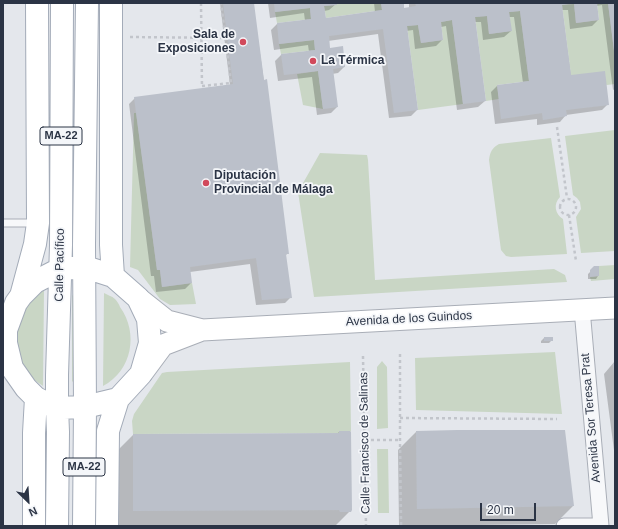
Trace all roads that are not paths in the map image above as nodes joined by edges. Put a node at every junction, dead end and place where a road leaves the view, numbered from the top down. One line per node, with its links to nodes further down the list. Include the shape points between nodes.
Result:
1 (37, 3): 6 (main road, Calle Pacífico)
2 (62, 3): 8 (main road, Calle Pacífico / MA-22)
3 (87, 3): 7 (main road, Calle Pacífico / MA-22)
4 (112, 3): 9 (main road)
5 (3, 223): 6 (lane)
6 (38, 223): 10 (main road, Calle Pacífico)
7 (85, 268): 8 (main road); 9 (main road); 18 (main road, Calle Pacífico / MA-22)
8 (60, 269): 10 (main road, via 35,282); 19 (main road, Calle Pacífico / MA-22)
9 (113, 276): 11 (main road)
10 (21, 296): 16 (main road, via 6,330 6,343 12,368)
11 (138, 298): 14 (main road, Avenida de los Guindos, via 167,321); 15 (main road, via 148,319 150,343)
12 (615, 308): 13 (main road, Avenida de los Guindos)
13 (582, 310): 14 (main road, Avenida de los Guindos); 25 (street, Avenida Sor Teresa Prat)
14 (202, 330): 15 (main road, Avenida de los Guindos, via 163,345)
15 (141, 374): 17 (main road)
16 (36, 398): 19 (main road); 20 (main road)
17 (118, 399): 18 (main road); 23 (main road, via 108,431)
18 (85, 407): 19 (main road); 22 (main road, Calle Pacífico / MA-22)
19 (57, 408): 21 (main road, Calle Pacífico / MA-22)
20 (34, 526)
21 (57, 526)
22 (84, 526)
23 (107, 526)
24 (564, 526): 25 (street)
25 (601, 526)

